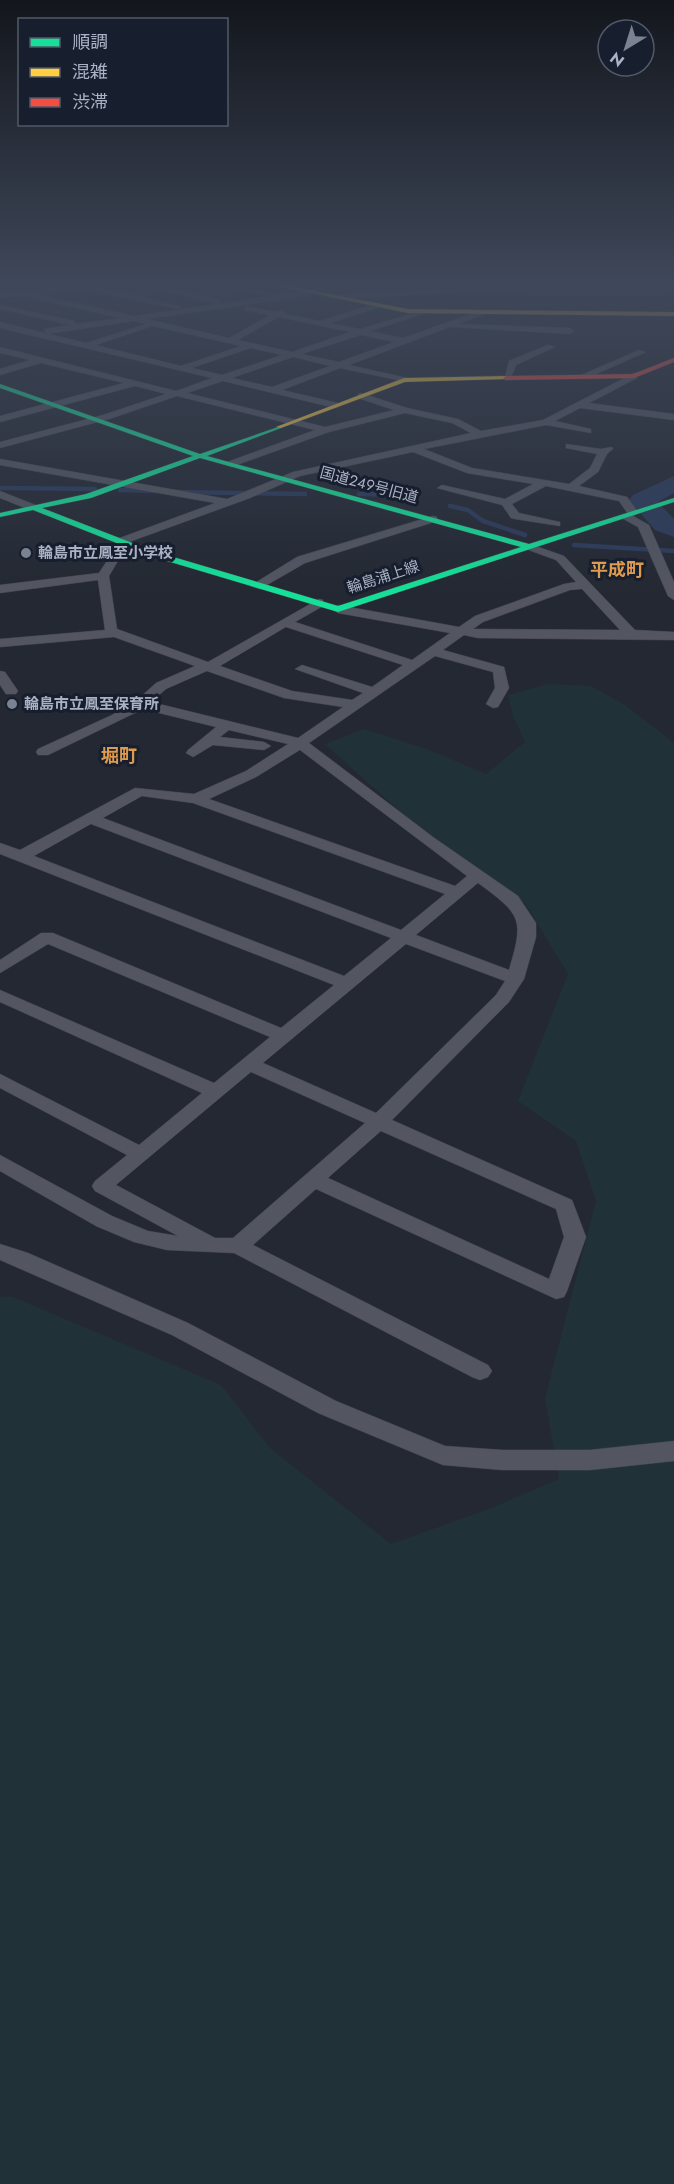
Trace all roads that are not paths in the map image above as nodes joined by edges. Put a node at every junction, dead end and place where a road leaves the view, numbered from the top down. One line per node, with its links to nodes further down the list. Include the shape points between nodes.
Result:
1 (21, 388): 14 (main road, 国道249号旧道)
2 (118, 388): 14 (street)
3 (155, 388): 10 (street)
4 (196, 388): 10 (street)
5 (264, 388): 9 (street)
6 (279, 388): 9 (street)
7 (383, 388): 11 (main road)
8 (612, 388): 13 (street)
9 (273, 390): 12 (street)
10 (178, 394): 18 (street); 19 (street)
11 (361, 396): 12 (main road); 15 (street)
12 (335, 405): 19 (main road)
13 (580, 405): 16 (street); 20 (street)
14 (54, 406): 17 (street); 18 (main road, 国道249号旧道)
15 (405, 410): 21 (street); 23 (street, via 455,421)
16 (674, 417)
17 (0, 419)
18 (94, 420): 24 (street); 27 (main road, 国道249号旧道)
19 (290, 422): 21 (street); 27 (main road)
20 (546, 422): 22 (street); 23 (street)
21 (325, 430): 29 (street)
22 (587, 431)
23 (480, 434): 26 (street)
24 (0, 445)
25 (570, 446): 33 (street, via 605,451 594,470)
26 (414, 448): 30 (street); 31 (street, via 454,466)
27 (200, 456): 29 (main road, 国道249号旧道); 32 (main road)
28 (0, 462): 32 (street)
29 (231, 464): 30 (main road, 国道249号旧道)
30 (285, 479): 37 (street); 44 (main road, 国道249号旧道)
31 (544, 482): 33 (street); 38 (street)
32 (123, 484): 37 (street); 41 (main road)
33 (572, 487): 43 (street, via 623,499)
34 (442, 488): 36 (street)
35 (0, 495): 41 (street)
36 (482, 497): 38 (street); 40 (street)
37 (228, 502): 46 (street)
38 (506, 503): 45 (street, via 515,516)
39 (670, 503): 43 (main road, 輪島浦上線)
40 (470, 504)
41 (34, 508): 42 (main road); 46 (main road, 輪島浦上線)
42 (0, 514)
43 (631, 514): 47 (main road, 輪島浦上線); 52 (street, via 643,525)
44 (433, 519): 47 (main road, 国道249号旧道); 50 (street, via 301,560)
45 (556, 524)
46 (123, 542): 48 (street); 50 (main road, 輪島浦上線)
47 (530, 547): 49 (street, via 560,558); 54 (main road, 輪島浦上線)
48 (103, 576): 51 (street); 57 (street, via 111,630)
49 (587, 585): 56 (street, via 568,587 479,619); 58 (street)
50 (256, 586): 53 (main road, 輪島浦上線)
51 (0, 589)
52 (674, 596)
53 (319, 603): 54 (main road, 輪島浦上線); 55 (street)
54 (338, 609): 56 (street)
55 (285, 623): 62 (street); 63 (street)
56 (458, 631): 58 (street); 61 (street)
57 (115, 633): 60 (street); 63 (street)
58 (631, 634): 59 (street)
59 (674, 636)
60 (0, 644)
61 (432, 651): 62 (street); 69 (street, via 499,670 502,688)
62 (412, 664): 67 (street)
63 (207, 667): 68 (street, via 161,686); 70 (street, via 289,695)
64 (302, 669): 67 (street)
65 (0, 675): 66 (street)
66 (11, 691)
67 (373, 692): 70 (street)
68 (141, 704): 71 (street); 75 (street)
69 (493, 704)
70 (356, 705): 73 (street)
71 (226, 725): 72 (street, via 207,740); 73 (street)
72 (210, 741): 74 (street); 76 (street)
73 (300, 743): 77 (street, via 251,774); 81 (street)
74 (264, 746)
75 (43, 752)
76 (194, 753)
77 (196, 798): 78 (street, via 140,791); 82 (street)
78 (89, 818): 80 (street); 83 (street)
79 (0, 848): 80 (street)
80 (21, 856): 86 (street)
81 (478, 875): 82 (street); 85 (street, via 512,900 527,922)
82 (456, 892): 83 (street)
83 (403, 937): 85 (street); 86 (street)
84 (0, 968): 88 (street, via 47,937)
85 (515, 979): 92 (street, via 504,998)
86 (345, 983): 88 (street)
87 (0, 995): 91 (street)
88 (283, 1036): 89 (street)
89 (251, 1065): 91 (street); 92 (street)
90 (0, 1080): 93 (street)
91 (217, 1092): 93 (street)
92 (379, 1122): 95 (street); 95 (street, via 565,1205 575,1237 556,1291)
93 (141, 1154): 96 (street, via 102,1186)
94 (0, 1162): 96 (street, via 104,1221 142,1237 167,1243)
95 (314, 1180): 97 (street)
96 (208, 1243): 97 (street)
97 (238, 1246): 99 (street)
98 (0, 1252): 100 (street, via 180,1329 327,1407 443,1455 590,1460)
99 (480, 1371)
100 (674, 1451)

